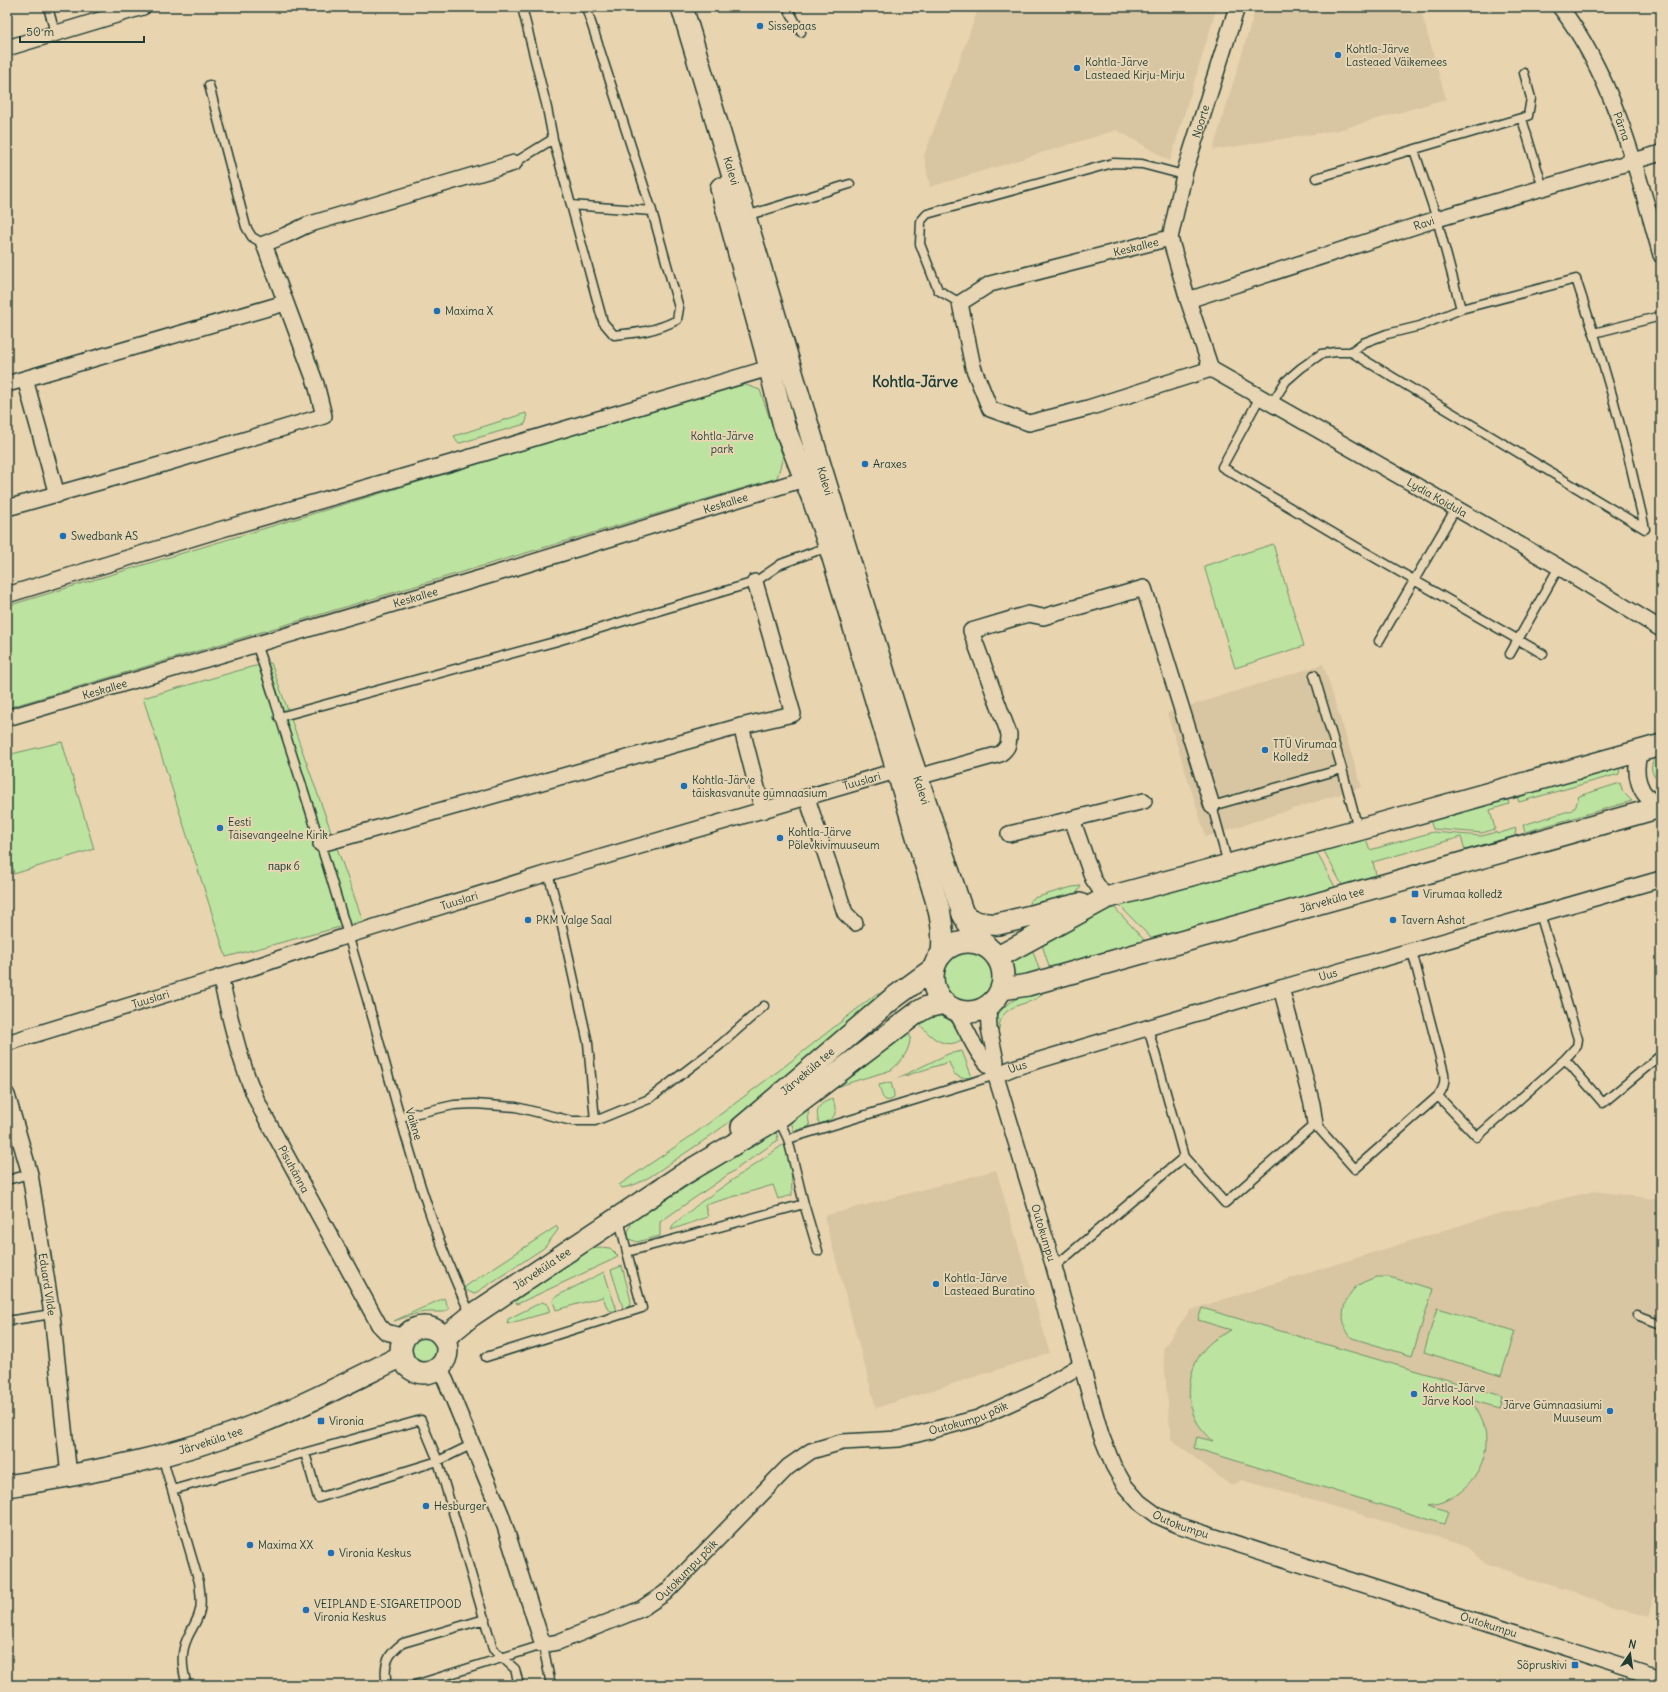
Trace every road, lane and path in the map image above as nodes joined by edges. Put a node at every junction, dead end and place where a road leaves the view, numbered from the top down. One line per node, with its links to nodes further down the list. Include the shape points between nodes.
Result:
1 (48, 7): 11 (lane)
2 (143, 7): 11 (street)
3 (522, 7): 16 (lane)
4 (586, 7): 26 (lane)
5 (667, 7): 27 (main road, Kalevi)
6 (682, 7): 27 (main road, Kalevi)
7 (787, 7): 10 (lane)
8 (1237, 7): 21 (street, Noorte)
9 (1560, 7): 19 (street, Pärna, via 1579,35 1602,79)
10 (801, 32)
11 (55, 33): 12 (street)
12 (7, 48)
13 (1524, 73): 15 (lane, via 1531,98 1528,116)
14 (209, 86): 30 (lane, via 246,227 252,237)
15 (1522, 119): 17 (lane); 24 (lane)
16 (553, 139): 20 (lane); 25 (lane)
17 (1414, 150): 22 (lane); 28 (lane)
18 (1661, 153): 19 (street, Ravi)
19 (1634, 162): 24 (street, Ravi); 31 (street, Pärna)
20 (514, 163): 30 (street, via 307,225)
21 (1184, 175): 29 (street, Noorte); 34 (lane, via 1142,164 1113,163 927,214 921,220 920,244 938,290)
22 (1316, 178)
23 (850, 184): 27 (lane)
24 (1543, 188): 28 (street, Ravi)
25 (571, 206): 26 (lane); 26 (lane, via 602,322 614,335 635,334 662,328 677,320 679,308)
26 (652, 211)
27 (738, 218): 39 (main road, Kalevi); 44 (main road, Kalevi)
28 (1437, 219): 32 (street, Ravi); 35 (lane)
29 (1170, 238): 32 (street, Keskallee); 34 (street, Keskallee, via 990,284)
30 (264, 244): 33 (street)
31 (1661, 255)
32 (1188, 300): 40 (street, Keskallee)
33 (285, 303): 41 (street); 46 (street, via 316,384 324,416)
34 (960, 303): 40 (street, via 973,368 990,409 1029,423 1088,408)
35 (1462, 309): 37 (lane, via 1576,279); 38 (lane, via 1420,326 1363,343)
36 (1661, 316): 37 (lane)
37 (1594, 333): 38 (lane, via 1631,462 1645,529)
38 (1351, 352): 43 (lane, via 1321,354 1301,368)
39 (769, 368): 44 (street, via 779,371 789,380); 45 (main road, Kalevi, via 784,426); 53 (street)
40 (1211, 369): 43 (street, Lydia Koidula)
41 (25, 379): 42 (street); 46 (street)
42 (7, 384)
43 (1266, 400): 48 (street, Lydia Koidula); 51 (lane, via 1222,467)
44 (801, 404): 45 (main road, Kalevi)
45 (814, 476): 49 (main road, Kalevi); 57 (street, Keskallee); 67 (main road, Kalevi)
46 (57, 495): 47 (street)
47 (7, 508)
48 (1456, 508): 50 (street, Lydia Koidula); 51 (lane)
49 (830, 548): 52 (lane, via 781,564); 67 (main road, Kalevi)
50 (1558, 567): 54 (street, Lydia Koidula); 55 (lane)
51 (1414, 580): 55 (lane); 56 (lane)
52 (755, 582): 61 (lane, via 554,642); 63 (street, via 793,714)
53 (7, 595)
54 (1661, 628)
55 (1518, 640): 58 (lane); 59 (lane)
56 (1379, 641)
57 (256, 644): 61 (lane, Vaikne); 62 (street, Keskallee)
58 (1510, 654)
59 (1543, 654)
60 (1314, 675): 66 (lane)
61 (279, 716): 76 (lane, Vaikne)
62 (7, 718)
63 (741, 726): 72 (street); 76 (street)
64 (1661, 745): 65 (main road)
65 (1641, 750): 71 (street, Järveküla tee, via 1636,767 1638,780 1648,799); 74 (main road)
66 (1342, 769): 70 (lane); 74 (lane)
67 (907, 774): 68 (street, Tuuslari); 70 (street, Tuuslari, via 1000,754 1007,749 1009,734 971,631 1028,614 1043,617 1144,588); 81 (main road, Kalevi); 87 (main road, Kalevi, via 944,935)
68 (807, 798): 72 (street, Tuuslari); 83 (street, via 845,913)
69 (1144, 801): 73 (street)
70 (1212, 806): 77 (lane)
71 (1661, 806): 90 (main road, Järveküla tee, via 1028,985)
72 (763, 811): 78 (street, Tuuslari)
73 (1072, 820): 75 (street); 80 (street, via 1093,879)
74 (1358, 830): 77 (main road)
75 (1009, 834)
76 (321, 844): 84 (lane, Vaikne)
77 (1228, 866): 80 (main road)
78 (548, 873): 84 (street, Tuuslari); 103 (lane, via 588,1044)
79 (1661, 879): 82 (street, Uus)
80 (1106, 898): 81 (main road, via 998,924 976,922); 86 (main road)
81 (963, 914): 86 (main road, Kalevi, via 970,927)
82 (1540, 914): 85 (street, Uus); 97 (lane, via 1578,1039 1577,1046)
83 (855, 923)
84 (349, 935): 88 (street, Tuuslari); 102 (lane, Vaikne)
85 (1412, 951): 89 (street, Uus); 100 (lane, via 1444,1074 1443,1090)
86 (992, 952): 87 (main road, via 980,943 969,941 957,943 946,949); 90 (main road, via 1002,967)
87 (938, 961): 93 (main road, via 933,982 936,994); 101 (main road, Järveküla tee, via 892,999)
88 (220, 978): 95 (street, Tuuslari); 120 (street, Pisuhänna, via 238,1053 252,1091 379,1325)
89 (1281, 988): 94 (street, Uus); 104 (street)
90 (1002, 989): 92 (main road)
91 (764, 1006): 103 (lane, via 720,1044 649,1098)
92 (988, 1006): 93 (main road, via 978,1011 967,1012); 98 (street, Outokumpu, via 989,1028 996,1061)
93 (949, 1007): 98 (street, Outokumpu, via 963,1022 982,1058); 101 (main road, Järveküla tee, via 927,1007 918,1012)
94 (1148, 1028): 98 (street, Uus); 106 (lane)
95 (7, 1043)
96 (1661, 1055): 97 (lane, via 1603,1103)
97 (1565, 1059): 100 (lane, via 1477,1137)
98 (995, 1073): 105 (lane); 113 (street, Outokumpu)
99 (7, 1095): 107 (street, Eduard Vilde)
100 (1438, 1096): 104 (lane, via 1354,1169)
101 (773, 1112): 105 (lane); 110 (main road, Järveküla tee)
102 (400, 1117): 103 (lane, via 475,1104 516,1107 572,1121); 116 (lane, Vaikne, via 458,1290)
103 (595, 1121)
104 (1315, 1124): 106 (lane, via 1225,1203)
105 (788, 1139): 109 (lane)
106 (1184, 1156): 113 (lane)
107 (30, 1174): 108 (lane); 114 (street, Eduard Vilde)
108 (7, 1180)
109 (804, 1204): 111 (lane); 112 (lane)
110 (618, 1219): 112 (lane); 116 (main road, Järveküla tee)
111 (818, 1251)
112 (627, 1252): 121 (lane, via 642,1308)
113 (1054, 1267): 122 (street, Outokumpu)
114 (52, 1314): 117 (lane); 128 (street, Eduard Vilde)
115 (1637, 1315): 118 (lane)
116 (471, 1316): 119 (main road, Järveküla tee)
117 (7, 1321)
118 (1661, 1324)
119 (444, 1338): 120 (main road, via 440,1332 425,1326 410,1331); 123 (main road, via 448,1350)
120 (404, 1346): 123 (main road, via 405,1363 411,1368 426,1373); 126 (main road, Järveküla tee, via 261,1423)
121 (486, 1357)
122 (1081, 1365): 132 (street, Outokumpu põik, via 1039,1390 978,1418 899,1439 842,1442 811,1451 788,1467 665,1593 641,1609 558,1642); 134 (street, Outokumpu, via 1113,1465 1125,1486 1139,1502 1158,1516 1178,1526)
123 (440, 1367): 124 (street)
124 (473, 1444): 127 (lane); 132 (street, via 501,1514)
125 (305, 1453): 127 (lane, via 421,1420); 127 (lane, via 318,1498); 130 (lane)
126 (162, 1455): 128 (main road, Järveküla tee); 130 (lane)
127 (438, 1461): 131 (lane)
128 (69, 1476): 129 (main road, Järveküla tee)
129 (7, 1486)
130 (172, 1490): 135 (lane, via 201,1595 197,1620 182,1652)
131 (485, 1619): 133 (lane, via 493,1649); 136 (lane, via 403,1642 388,1657)
132 (543, 1645): 133 (lane); 139 (lane)
133 (502, 1658): 137 (lane); 138 (lane, via 515,1669)
134 (1658, 1678)
135 (187, 1685)
136 (387, 1685)
137 (415, 1685)
138 (519, 1685)
139 (551, 1685)

